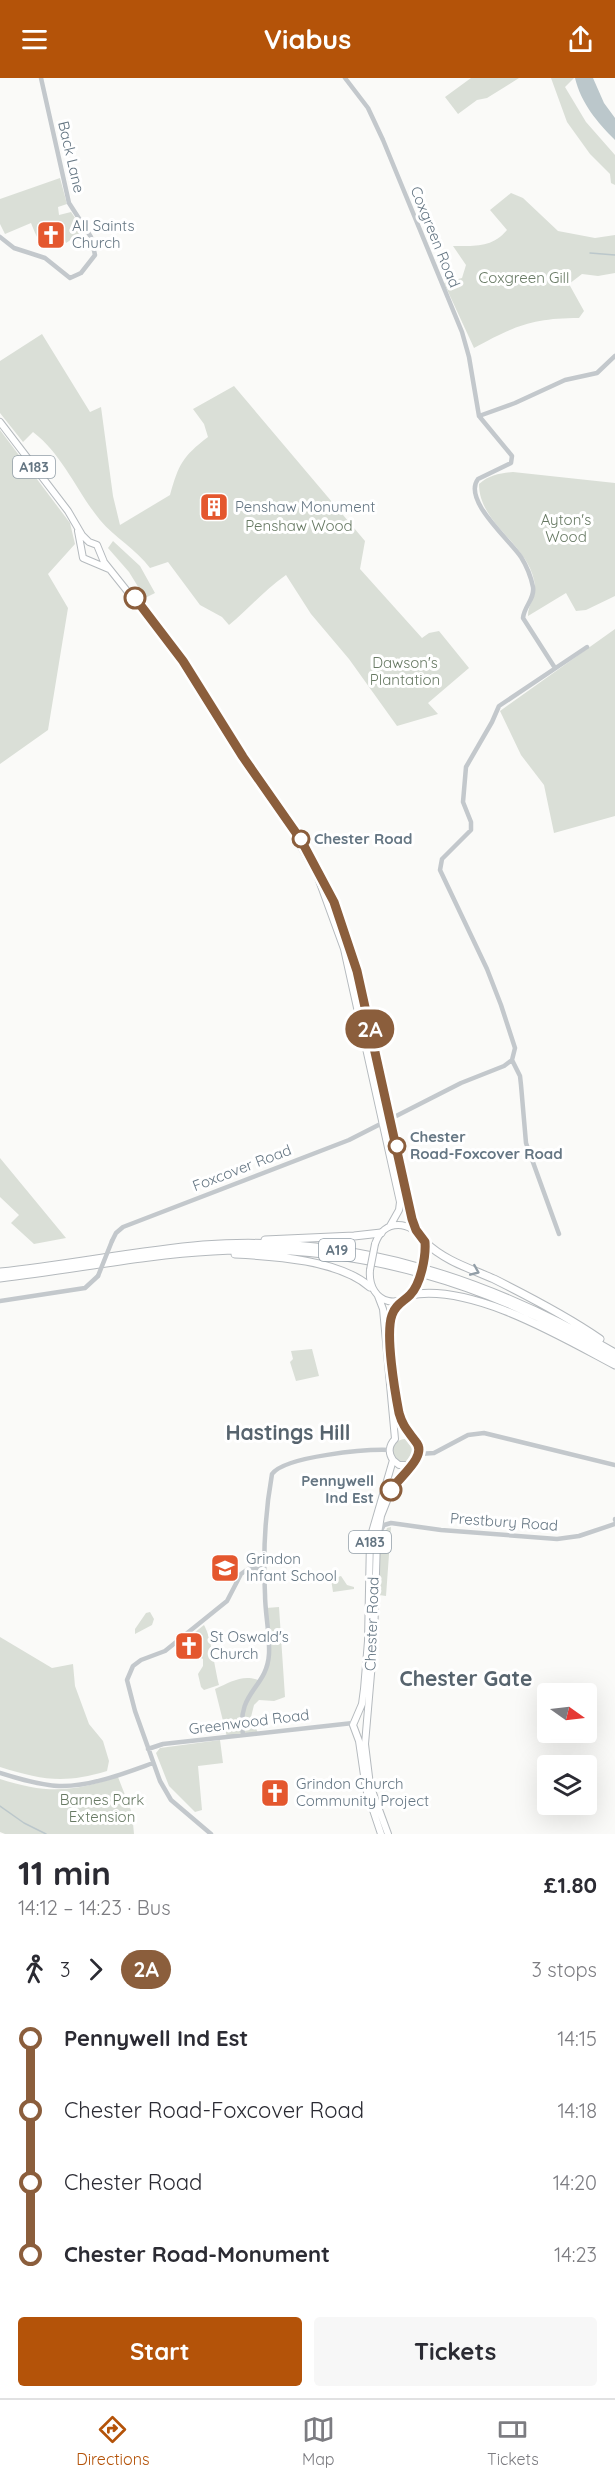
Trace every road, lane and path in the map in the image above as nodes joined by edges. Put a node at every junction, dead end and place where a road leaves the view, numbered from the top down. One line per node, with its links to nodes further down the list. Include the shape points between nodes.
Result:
1 (41, 78): 3 (street, Back Lane, via 69,203 96,251 90,263 68,278 45,258 14,248)
2 (345, 78): 5 (street, Coxgreen Road, via 368,108 383,140 462,332)
3 (0, 237)
4 (615, 356): 5 (street, via 597,373 565,380)
5 (478, 416): 14 (street, via 513,459 478,479 476,494 489,519 525,565 533,590 523,618)
6 (0, 422): 7 (main road, A183)
7 (77, 528): 8 (main road, A183); 9 (main road, A183)
8 (89, 542): 9 (main road); 10 (main road, via 97,545)
9 (81, 550): 11 (main road, via 83,558)
10 (100, 554): 11 (main road); 12 (main road)
11 (90, 562): 12 (main road)
12 (111, 570): 15 (main road, via 183,661)
13 (587, 647): 14 (street)
14 (555, 668): 16 (street, via 497,709 465,767 464,802 471,830 439,867 501,1005 515,1048)
15 (283, 815): 17 (main road, via 317,866 346,933); 18 (main road, via 317,875 339,932)
16 (512, 1060): 17 (street, Foxcover Road); 22 (street, via 521,1085 526,1143)
17 (390, 1118): 18 (street, Foxcover Road); 20 (main road)
18 (381, 1122): 19 (main road, via 400,1202); 32 (street, Foxcover Road, bridge, via 349,1140 120,1229 98,1276 85,1288)
19 (390, 1226): 20 (main road); 21 (main road)
20 (416, 1230): 23 (main road)
21 (381, 1233): 24 (highway); 28 (main road, bridge, via 375,1245)
22 (560, 1234)
23 (425, 1242): 29 (main road, bridge); 33 (highway, one-way to 33, via 448,1260 522,1293 580,1326)
24 (203, 1245): 26 (highway, A19); 33 (highway, A19, via 320,1248 425,1268 522,1303)
25 (178, 1254): 27 (highway, A19); 28 (highway, A19, via 283,1258 352,1274); 34 (highway, A19, via 300,1252 399,1267 503,1301)
26 (0, 1272)
27 (0, 1278)
28 (370, 1287): 30 (main road)
29 (410, 1295): 31 (main road); 35 (highway, via 428,1292 486,1305 524,1319)
30 (378, 1296): 31 (main road, via 388,1301); 37 (main road)
31 (402, 1300): 36 (main road, via 393,1311 389,1328 399,1413)
32 (0, 1301)
33 (615, 1352)
34 (615, 1360)
35 (615, 1365)
36 (411, 1437): 37 (main road); 39 (main road, via 419,1446)
37 (395, 1439): 38 (main road)
38 (390, 1450): 40 (main road); 47 (street, via 319,1456 275,1470 270,1482)
39 (419, 1454): 41 (main road, Chester Road / A183); 42 (street, via 434,1453 468,1435 484,1433)
40 (393, 1460): 41 (main road, via 404,1466); 48 (main road, Chester Road / A183, via 370,1539)
41 (411, 1464): 43 (main road, Chester Road / A183)
42 (615, 1465)
43 (388, 1497): 45 (street, via 385,1516); 46 (main road, Chester Road / A183)
44 (615, 1521): 45 (street, Prestbury Road, via 579,1536 558,1539)
45 (391, 1523): 46 (street, via 384,1525)
46 (377, 1539): 48 (main road, Chester Road / A183)
47 (264, 1568): 51 (street, via 269,1654 263,1674 242,1710); 52 (street, via 248,1569 241,1574 227,1601 165,1651 133,1666 128,1688)
48 (370, 1647): 49 (main road, Chester Road / A183, via 363,1698); 50 (main road, Chester Road / A183)
49 (354, 1724): 50 (main road, via 363,1717); 50 (main road, via 361,1733); 51 (street, Greenwood Road); 56 (main road, via 366,1789)
50 (368, 1725): 57 (main road, Chester Road / A183, via 370,1785)
51 (243, 1735): 52 (street, Greenwood Road)
52 (148, 1749): 53 (street)
53 (153, 1762): 54 (street, via 84,1784 60,1786); 55 (street, via 171,1800)
54 (0, 1773)
55 (211, 1834)
56 (381, 1834)
57 (387, 1834)

